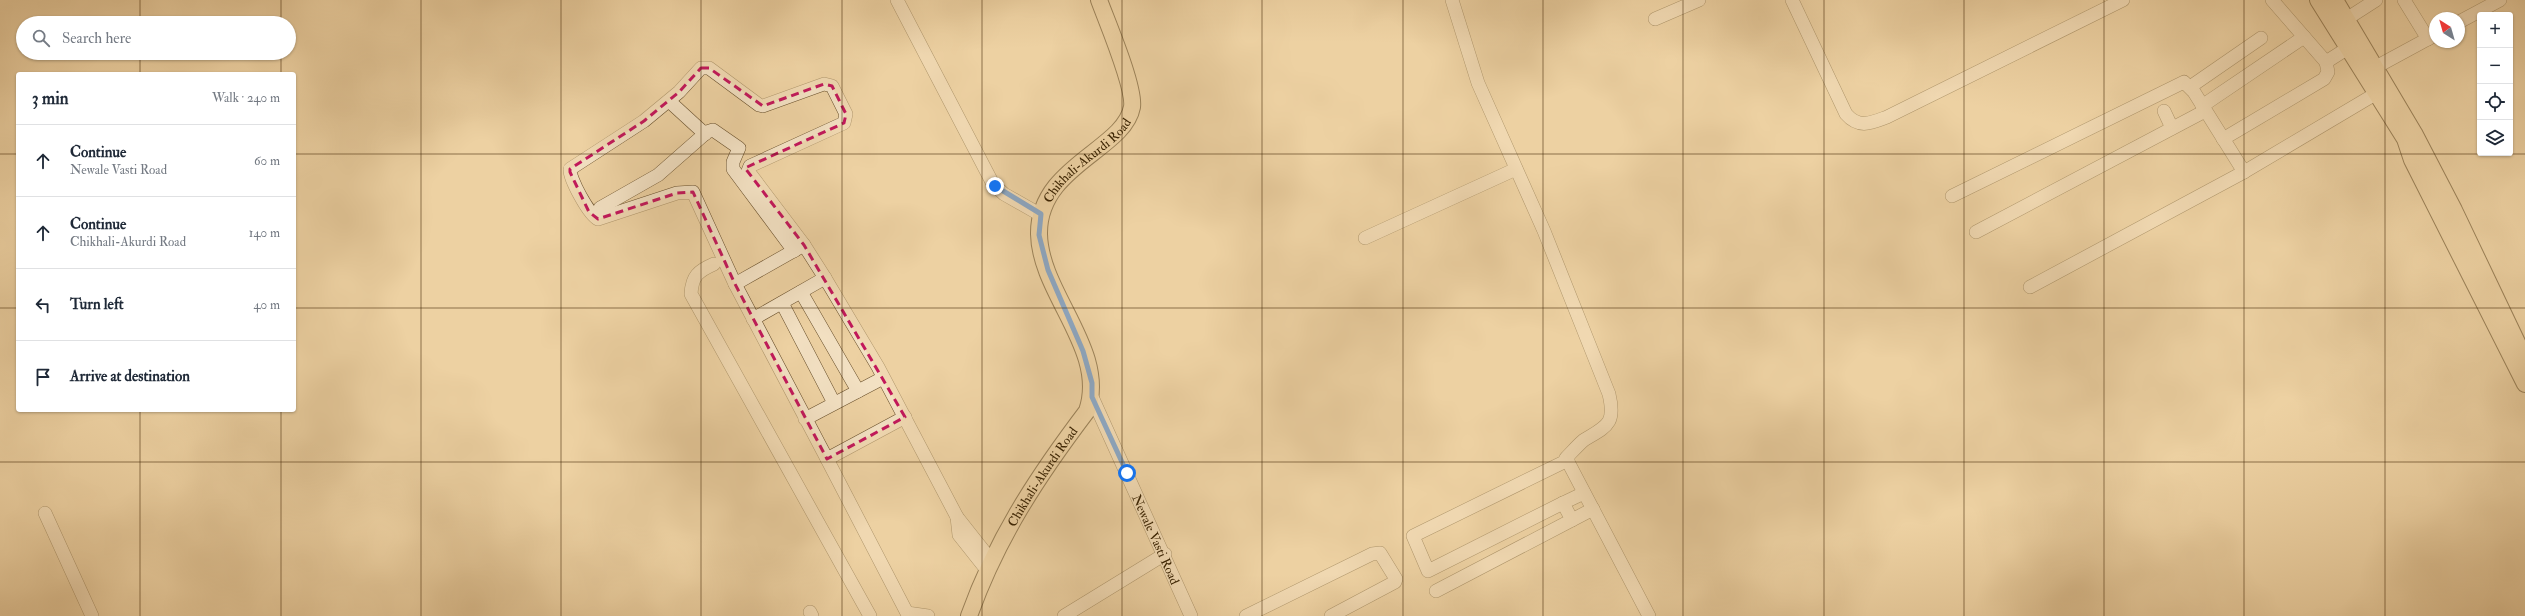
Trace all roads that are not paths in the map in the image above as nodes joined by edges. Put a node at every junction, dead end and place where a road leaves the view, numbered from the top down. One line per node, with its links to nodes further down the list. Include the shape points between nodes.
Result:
1 (897, 0): 35 (street, via 993,184 1004,194)
2 (1099, 0): 35 (main road, Chikhali-Akurdi Road, via 1128,82 1132,106 1121,127 1063,178)
3 (1452, 0): 31 (street, via 1474,73)
4 (1699, 0): 14 (street)
5 (1792, 0): 6 (street, via 1846,114 1852,121 1866,125)
6 (2123, 0)
7 (2272, 0): 17 (street)
8 (2318, 0): 20 (main road)
9 (2335, 0): 13 (main road)
10 (2376, 0): 13 (street)
11 (2404, 0): 16 (street)
12 (2500, 0): 15 (street)
13 (2348, 18): 22 (main road)
14 (1655, 19)
15 (2465, 19)
16 (2429, 33)
17 (2304, 37): 21 (street); 26 (street)
18 (2261, 38): 23 (street)
19 (2429, 39): 22 (street)
20 (2348, 48): 21 (street); 24 (main road)
21 (2326, 62): 30 (street, via 2328,72 2324,78)
22 (2376, 67): 46 (main road, via 2454,210)
23 (2190, 87): 26 (street); 33 (street, via 2184,82 2180,83)
24 (2377, 93): 32 (street); 48 (main road, via 2405,139 2412,160)
25 (669, 101): 29 (street); 38 (street, via 704,67 763,106 824,84 832,86 846,114 844,123 748,168 748,172); 41 (street, via 644,121 570,169 571,176 589,212 598,219 677,193 693,192)
26 (2204, 108): 28 (street); 30 (street)
27 (2164, 111): 28 (street)
28 (2172, 128): 36 (street)
29 (705, 134): 34 (street, via 658,175); 38 (street, via 713,130 739,148 733,168)
30 (2223, 139): 32 (street)
31 (1516, 169): 37 (street); 55 (street, via 1544,231 1613,409 1611,418 1603,430 1583,441 1566,458)
32 (2244, 172): 42 (street)
33 (1952, 196)
34 (600, 208)
35 (1041, 214): 50 (main road, Chikhali-Akurdi Road, via 1039,235 1042,253 1087,362)
36 (1976, 232)
37 (1365, 238)
38 (799, 248): 40 (street); 41 (street)
39 (714, 264): 65 (street, via 697,273 692,282 691,294)
40 (826, 278): 43 (street); 47 (street)
41 (735, 284): 45 (street)
42 (2030, 287)
43 (801, 292): 44 (street); 49 (street)
44 (782, 303): 45 (street); 51 (street)
45 (753, 319): 53 (street)
46 (2525, 359)
47 (883, 378): 49 (street); 52 (street)
48 (2525, 384)
49 (858, 391): 51 (street)
50 (1092, 397): 61 (street, Newale Vasti Road); 62 (main road, Chikhali-Akurdi Road, via 1087,411 1015,514)
51 (834, 403): 53 (street)
52 (905, 417): 54 (street); 62 (street, via 957,517 960,535)
53 (805, 419): 54 (street)
54 (826, 459): 66 (street, via 907,613)
55 (1568, 460): 56 (street); 57 (street, via 1413,536 1428,571)
56 (1584, 493): 57 (street); 58 (street)
57 (1563, 503): 60 (street)
58 (1593, 509): 60 (street); 72 (street)
59 (45, 513): 64 (street)
60 (1572, 520): 63 (street)
61 (1165, 554): 68 (street); 69 (street, Newale Vasti Road)
62 (989, 565): 67 (main road, Chikhali-Akurdi Road)
63 (1436, 591)
64 (92, 616)
65 (870, 616)
66 (928, 616)
67 (968, 616)
68 (1064, 616)
69 (1191, 616)
70 (1246, 616): 71 (street, via 1372,554 1380,553 1396,579 1395,582)
71 (1331, 616)
72 (1649, 616)

